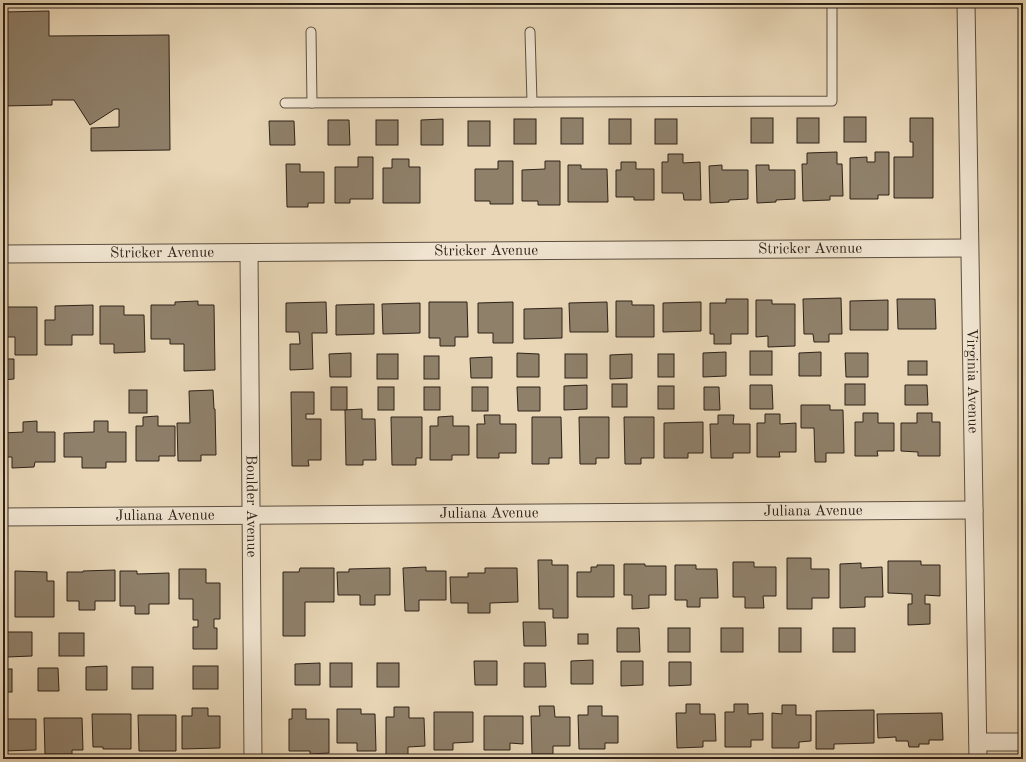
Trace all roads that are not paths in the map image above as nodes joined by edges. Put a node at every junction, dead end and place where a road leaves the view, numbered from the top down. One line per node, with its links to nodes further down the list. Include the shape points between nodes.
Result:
1 (832, 3): 5 (lane, via 832,101)
2 (966, 3): 8 (street, Virginia Avenue)
3 (311, 32): 7 (lane)
4 (530, 32): 5 (lane)
5 (532, 102): 7 (lane)
6 (285, 103): 7 (lane)
7 (312, 103)
8 (969, 248): 9 (street, Stricker Avenue); 11 (street, Virginia Avenue)
9 (249, 253): 10 (street, Stricker Avenue); 12 (street, Boulder Avenue)
10 (3, 254)
11 (974, 510): 12 (street, Juliana Avenue); 15 (street, Virginia Avenue)
12 (251, 515): 13 (street, Juliana Avenue); 16 (street, Boulder Avenue)
13 (3, 517)
14 (1023, 742): 15 (street)
15 (978, 751)
16 (253, 759)

